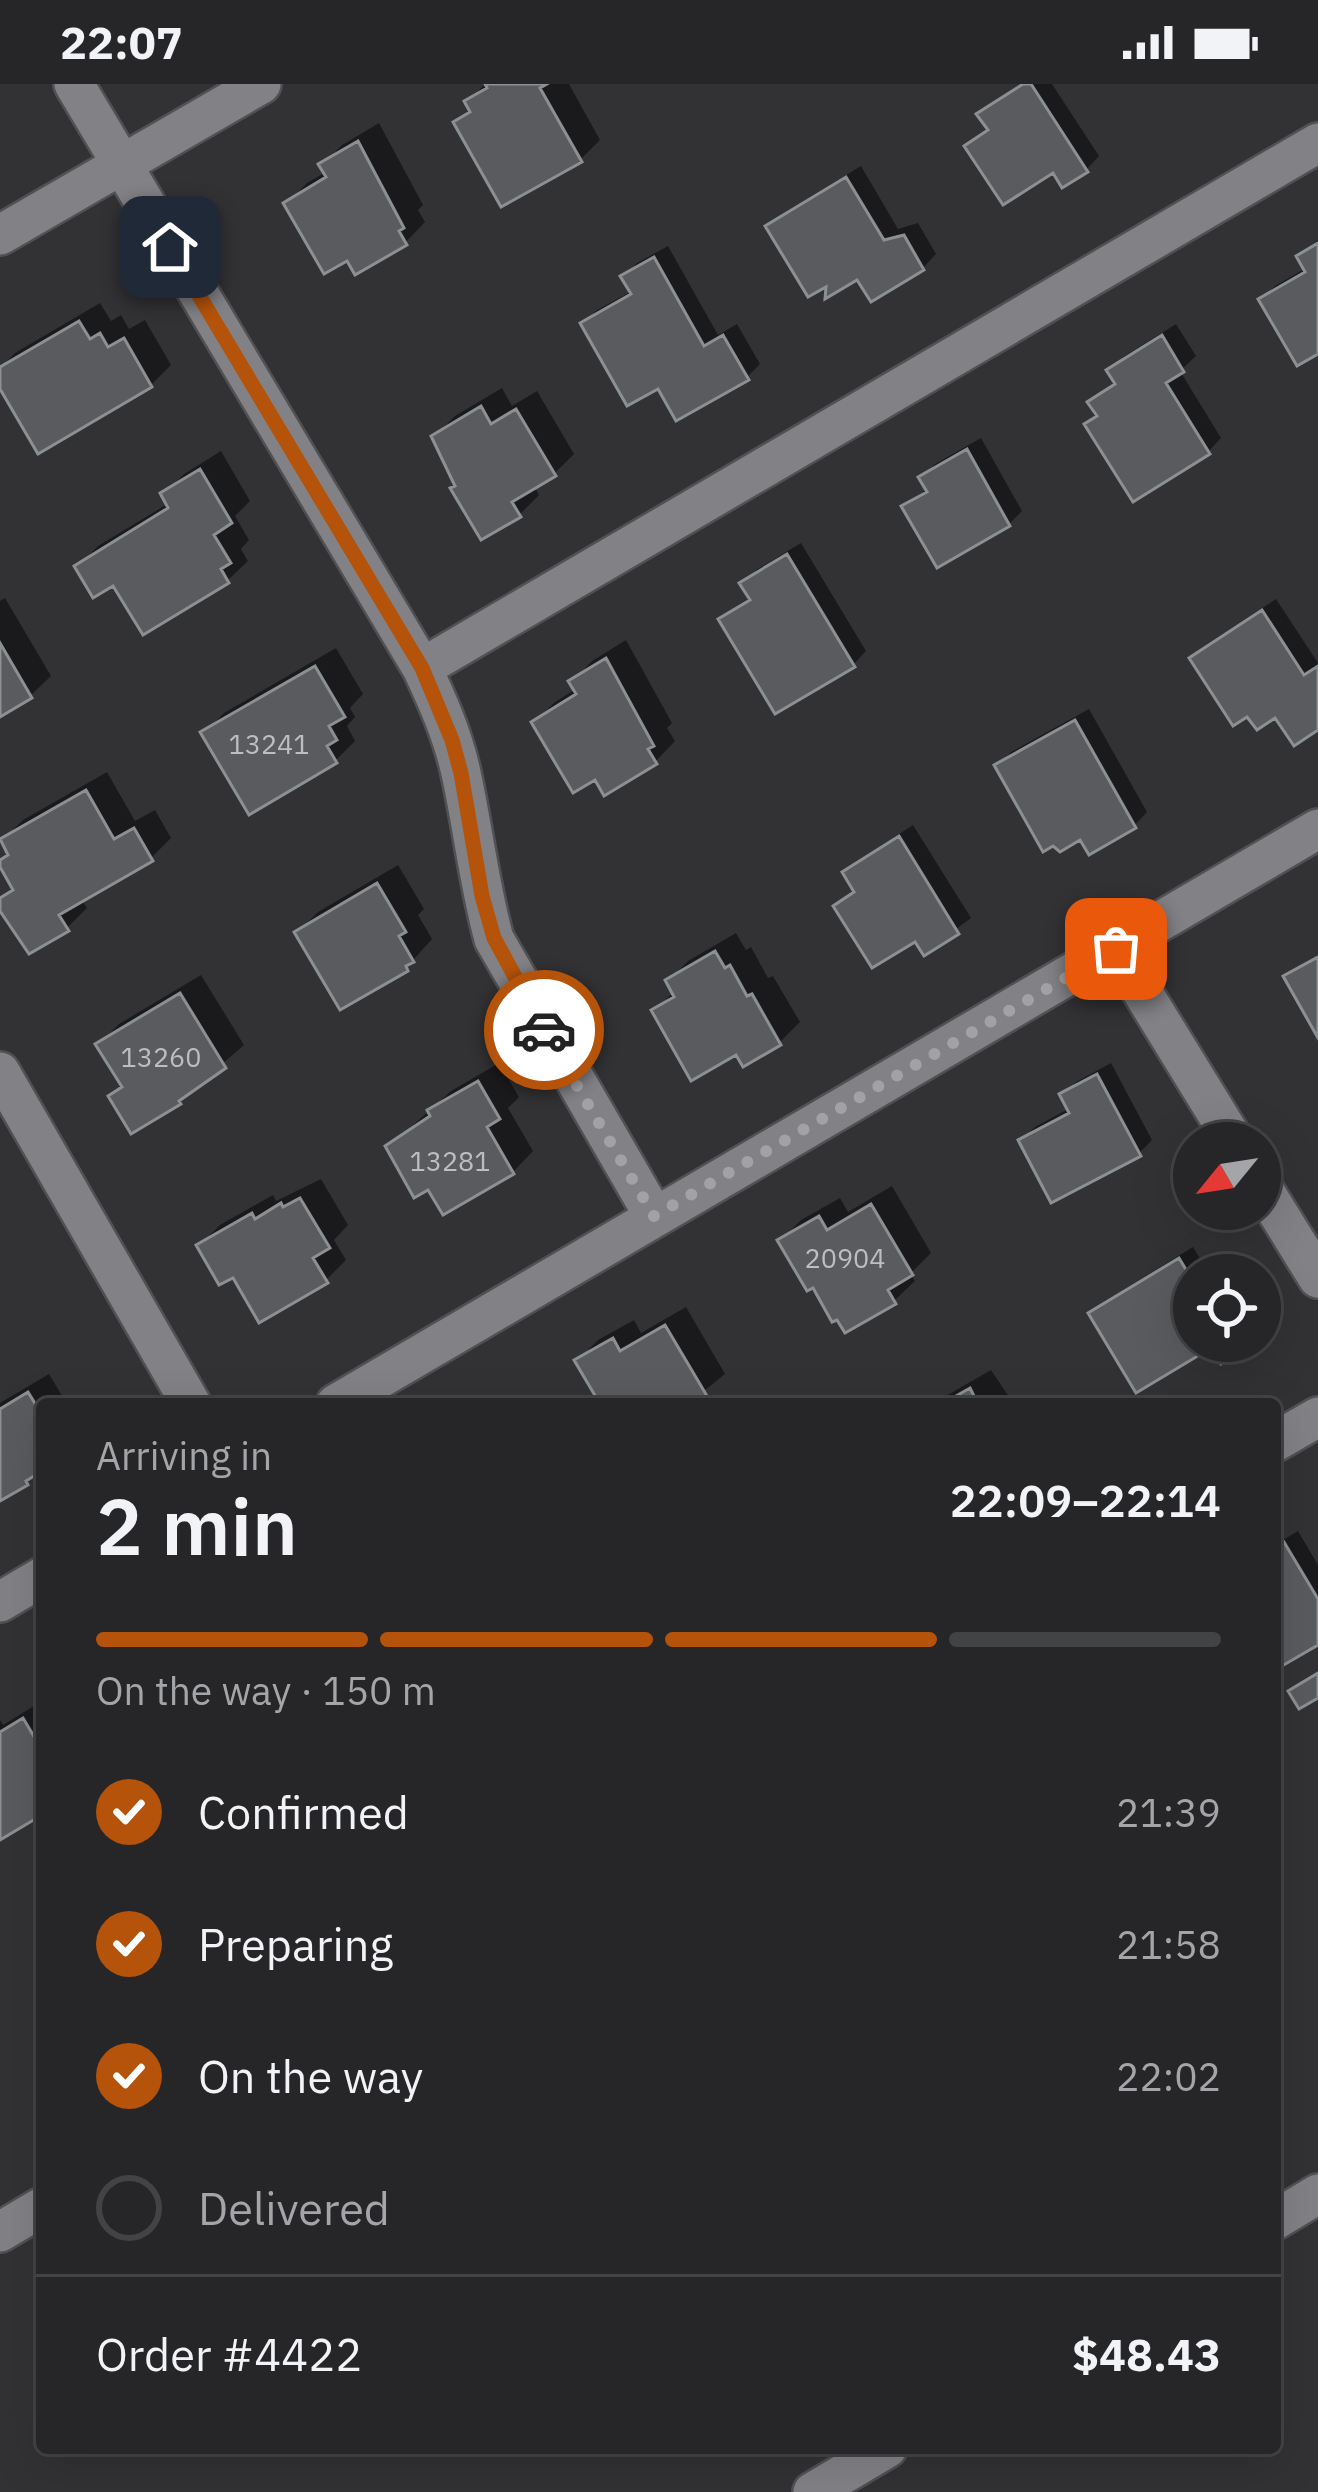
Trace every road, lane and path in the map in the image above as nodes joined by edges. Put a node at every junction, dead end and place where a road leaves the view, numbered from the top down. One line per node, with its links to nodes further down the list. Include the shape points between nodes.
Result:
1 (74, 84): 4 (street)
2 (261, 84): 4 (street)
3 (1318, 143): 6 (street)
4 (122, 166): 5 (street); 6 (street)
5 (0, 235)
6 (422, 668): 11 (street, via 461,773 494,938)
7 (1318, 829): 8 (street)
8 (1116, 949): 10 (street); 11 (street)
9 (0, 1072): 14 (street)
10 (1222, 1122)
11 (654, 1216): 15 (street)
12 (1281, 1218): 13 (street)
13 (1318, 1278)
14 (188, 1398)
15 (346, 1398)
16 (1318, 1417): 17 (street)
17 (1281, 1439)
18 (36, 1581): 19 (street)
19 (0, 1602)
20 (1318, 2194): 22 (street)
21 (36, 2211): 23 (street)
22 (1281, 2216)
23 (0, 2232)
24 (875, 2454): 25 (street)
25 (826, 2478)

